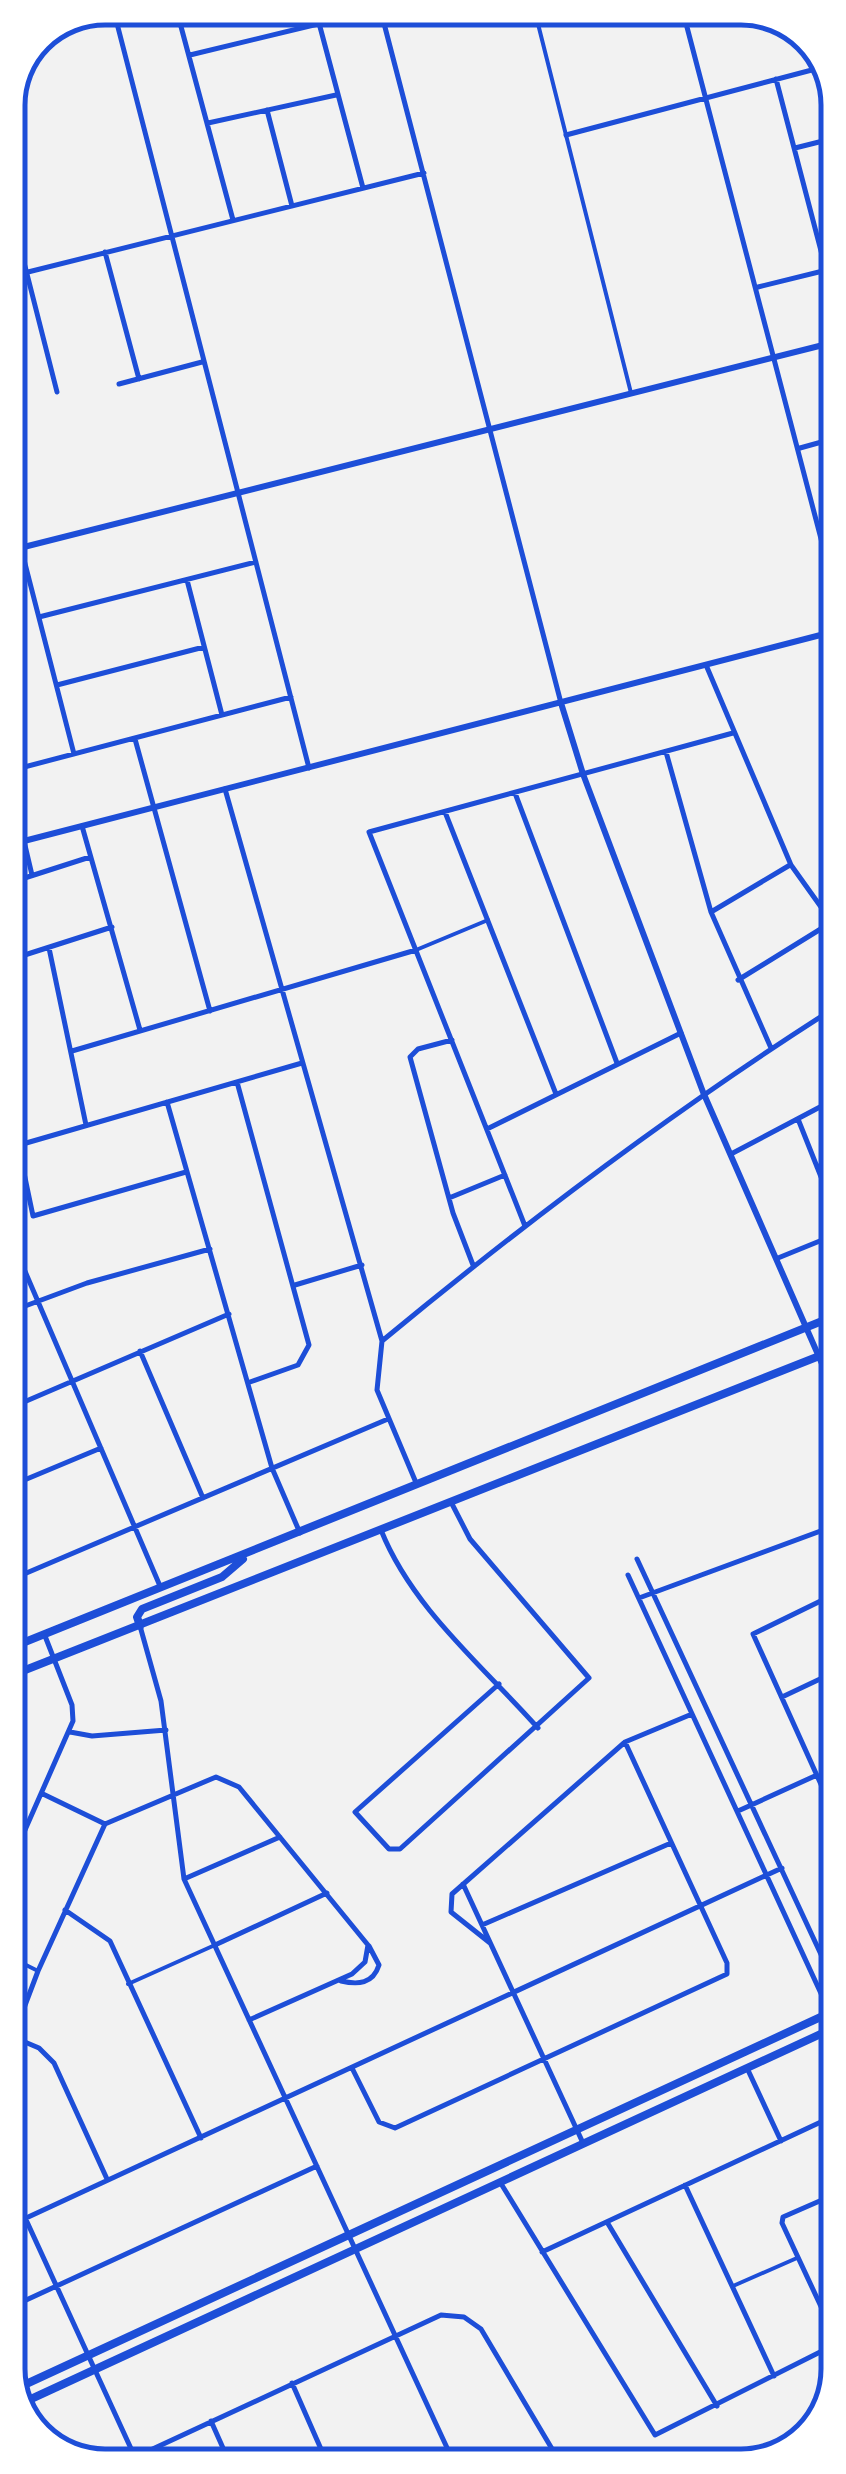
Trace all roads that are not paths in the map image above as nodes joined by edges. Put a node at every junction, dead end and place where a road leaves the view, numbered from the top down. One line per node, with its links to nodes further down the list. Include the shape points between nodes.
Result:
1 (117, 25): 22 (street)
2 (181, 25): 8 (street)
3 (314, 25): 8 (street)
4 (318, 25): 11 (street)
5 (385, 25): 18 (street)
6 (538, 25): 15 (street)
7 (687, 25): 12 (street)
8 (189, 56): 14 (street)
9 (813, 69): 10 (street)
10 (776, 79): 12 (street); 17 (street)
11 (337, 94): 13 (street); 19 (street)
12 (706, 96): 15 (street); 28 (street)
13 (267, 110): 14 (street); 20 (street)
14 (208, 123): 21 (street)
15 (566, 135): 35 (street)
16 (821, 142): 17 (street)
17 (795, 148): 23 (street)
18 (424, 173): 19 (street); 36 (street)
19 (363, 189): 20 (street)
20 (292, 206): 21 (street)
21 (233, 220): 22 (street)
22 (171, 236): 24 (street); 31 (street)
23 (821, 250)
24 (105, 252): 27 (street); 32 (street)
25 (25, 264): 27 (street)
26 (821, 271): 28 (street)
27 (27, 272): 34 (street)
28 (758, 288): 30 (street)
29 (821, 346): 30 (street)
30 (776, 357): 35 (street); 38 (street)
31 (202, 362): 32 (street); 39 (street)
32 (138, 378): 33 (street)
33 (119, 384)
34 (57, 392)
35 (631, 393): 36 (street)
36 (489, 428): 39 (street); 51 (street)
37 (821, 442): 38 (street)
38 (798, 448): 40 (street)
39 (238, 494): 41 (street); 42 (street)
40 (821, 538)
41 (25, 547)
42 (256, 562): 44 (street); 50 (street)
43 (25, 563): 45 (street)
44 (187, 580): 45 (street); 47 (street)
45 (39, 617): 49 (street)
46 (821, 635): 48 (street)
47 (204, 648): 49 (street); 52 (street)
48 (706, 665): 51 (street); 53 (street)
49 (56, 685): 56 (street)
50 (291, 697): 52 (street); 58 (street)
51 (561, 703): 58 (street); 59 (street)
52 (222, 715): 54 (street)
53 (733, 733): 55 (street); 68 (street)
54 (134, 738): 56 (street); 62 (street)
55 (666, 752): 59 (street); 72 (street)
56 (74, 754): 57 (street)
57 (25, 766)
58 (309, 768): 60 (street)
59 (583, 774): 61 (street); 84 (street)
60 (225, 789): 62 (street); 80 (street)
61 (515, 793): 63 (street); 89 (street)
62 (152, 808): 64 (street); 81 (street)
63 (445, 812): 73 (street); 77 (street, via 372,829 368,836)
64 (82, 826): 65 (street); 67 (street)
65 (25, 842)
66 (25, 846): 69 (street)
67 (90, 857): 69 (street); 74 (street)
68 (791, 865): 71 (street); 72 (street)
69 (32, 875): 70 (street)
70 (25, 878)
71 (821, 907)
72 (710, 912): 79 (street)
73 (488, 920): 77 (street); 92 (street)
74 (112, 927): 76 (street); 83 (street)
75 (821, 932): 79 (street)
76 (50, 948): 78 (street); 87 (street)
77 (416, 950): 80 (street); 85 (street)
78 (25, 955)
79 (738, 980): 86 (street)
80 (281, 990): 81 (street); 88 (street)
81 (210, 1011): 83 (street)
82 (821, 1017): 86 (street)
83 (140, 1031): 87 (street)
84 (681, 1032): 89 (street); 91 (street)
85 (452, 1040): 97 (street); 106 (street, via 410,1057)
86 (771, 1048): 91 (street)
87 (72, 1052): 96 (street)
88 (302, 1063): 90 (street); 112 (street)
89 (617, 1063): 92 (street)
90 (237, 1082): 93 (street); 114 (street)
91 (703, 1092): 99 (street); 107 (street)
92 (556, 1094): 97 (street)
93 (167, 1102): 96 (street); 102 (street)
94 (821, 1106): 95 (street)
95 (798, 1118): 99 (street); 101 (street)
96 (86, 1124): 98 (street)
97 (487, 1129): 103 (street)
98 (25, 1142)
99 (732, 1154): 110 (street)
100 (821, 1165): 101 (street)
101 (817, 1167): 104 (street)
102 (186, 1172): 105 (street, via 34,1216); 109 (street)
103 (505, 1175): 106 (street); 107 (street)
104 (821, 1177)
105 (25, 1186)
106 (449, 1198): 111 (street)
107 (526, 1226): 111 (street)
108 (821, 1241): 110 (street)
109 (210, 1249): 115 (street); 117 (street)
110 (778, 1258): 119 (street)
111 (474, 1265): 120 (street)
112 (362, 1266): 114 (street); 120 (street)
113 (25, 1270): 115 (street)
114 (294, 1285): 124 (street, via 306,1356 287,1371)
115 (38, 1300): 116 (street); 123 (street)
116 (25, 1306)
117 (229, 1314): 121 (street); 124 (street)
118 (821, 1322): 119 (main road)
119 (808, 1326): 122 (street); 130 (main road)
120 (382, 1342): 126 (street, via 375,1374)
121 (140, 1351): 123 (street); 131 (street)
122 (820, 1356): 132 (main road)
123 (74, 1382): 125 (street); 127 (street)
124 (250, 1382): 128 (street)
125 (25, 1402)
126 (388, 1419): 128 (street); 130 (street)
127 (101, 1448): 129 (street); 133 (street)
128 (272, 1468): 131 (street); 136 (street)
129 (25, 1480)
130 (418, 1487): 136 (main road)
131 (203, 1498): 133 (street)
132 (450, 1502): 134 (main road); 154 (street, via 470,1539 587,1672 587,1684)
133 (135, 1528): 139 (street); 141 (street)
134 (381, 1530): 145 (main road); 151 (street, via 404,1578)
135 (821, 1530): 142 (street)
136 (300, 1533): 137 (main road)
137 (250, 1553): 141 (main road); 145 (main road, via 222,1577 142,1610)
138 (638, 1559): 142 (street)
139 (25, 1574)
140 (628, 1575): 143 (street)
141 (161, 1589): 146 (main road)
142 (654, 1592): 143 (street); 162 (street)
143 (639, 1598): 153 (street)
144 (821, 1600): 152 (street, via 755,1631)
145 (140, 1626): 148 (main road); 155 (street)
146 (44, 1634): 147 (main road); 148 (street)
147 (25, 1642)
148 (54, 1659): 149 (main road); 156 (street, via 72,1705)
149 (25, 1670)
150 (821, 1678): 152 (street)
151 (499, 1684): 154 (street); 154 (street, via 356,1812 389,1849 400,1849)
152 (781, 1698): 158 (street)
153 (692, 1714): 157 (street); 163 (street)
154 (538, 1728)
155 (166, 1730): 156 (street); 160 (street)
156 (70, 1732): 161 (street)
157 (625, 1742): 167 (street); 171 (street)
158 (817, 1775): 159 (street); 162 (street)
159 (821, 1784)
160 (172, 1793): 164 (street); 166 (street, via 206,1779 231,1780); 170 (street)
161 (42, 1794): 164 (street); 165 (street)
162 (754, 1804): 163 (street); 168 (street)
163 (737, 1812): 169 (street)
164 (106, 1824): 174 (street)
165 (25, 1829)
166 (280, 1837): 170 (street); 172 (street)
167 (671, 1843): 173 (street); 175 (street)
168 (782, 1868): 169 (street); 179 (street)
169 (766, 1876): 173 (street); 184 (street)
170 (184, 1879): 177 (street)
171 (463, 1884): 175 (street); 176 (street, via 450,1899 451,1912)
172 (327, 1893): 177 (street); 178 (street)
173 (701, 1906): 185 (street); 191 (street, via 727,1962 725,1976)
174 (65, 1910): 181 (street); 183 (street, via 104,1934)
175 (482, 1925): 176 (street)
176 (490, 1944): 185 (street)
177 (214, 1945): 183 (street); 188 (street)
178 (368, 1945): 182 (street, via 365,1962); 182 (street, via 378,1965 372,1977 360,1984)
179 (821, 1954)
180 (25, 1965): 181 (street)
181 (38, 1971): 186 (street)
182 (338, 1980): 188 (street)
183 (128, 1984): 197 (street)
184 (821, 1985)
185 (512, 1993): 191 (street); 192 (street)
186 (25, 2006)
187 (821, 2017): 196 (main road)
188 (250, 2020): 194 (street)
189 (821, 2033): 193 (main road)
190 (25, 2044): 201 (street, via 54,2064)
191 (543, 2060): 192 (street, via 395,2128 379,2122); 196 (street)
192 (352, 2068): 194 (street)
193 (747, 2068): 198 (street); 199 (main road)
194 (287, 2098): 197 (street); 200 (street)
195 (821, 2122): 198 (street)
196 (576, 2130): 199 (street); 207 (main road)
197 (201, 2138): 201 (street)
198 (780, 2141): 203 (street)
199 (583, 2144): 202 (main road)
200 (317, 2166): 207 (street); 211 (street)
201 (107, 2180): 205 (street)
202 (500, 2182): 208 (main road); 209 (street)
203 (684, 2185): 206 (street); 212 (street)
204 (821, 2201): 210 (street, via 782,2220)
205 (25, 2218): 211 (street)
206 (607, 2222): 209 (street); 223 (street)
207 (350, 2236): 208 (street); 217 (main road)
208 (356, 2249): 215 (street); 218 (main road)
209 (542, 2252): 223 (street, via 650,2432 660,2435)
210 (797, 2258): 212 (street); 214 (street)
211 (56, 2286): 213 (street); 217 (street)
212 (732, 2287): 219 (street)
213 (25, 2300)
214 (821, 2307)
215 (396, 2336): 220 (street); 229 (street); 230 (street, via 442,2316 473,2321)
216 (821, 2351): 219 (street)
217 (88, 2356): 218 (street); 221 (main road)
218 (94, 2370): 222 (main road); 225 (street)
219 (774, 2376): 223 (street)
220 (292, 2383): 224 (street); 228 (street)
221 (27, 2384)
222 (31, 2399)
223 (717, 2406)
224 (210, 2421): 226 (street); 227 (street)
225 (132, 2449)
226 (154, 2449)
227 (223, 2449)
228 (321, 2449)
229 (448, 2449)
230 (552, 2449)

